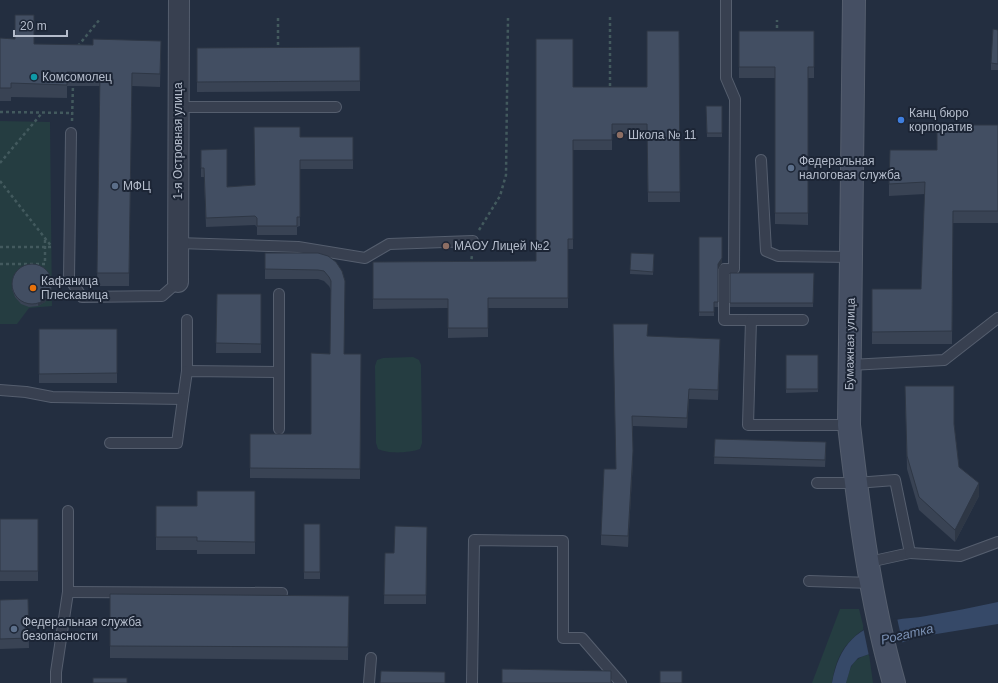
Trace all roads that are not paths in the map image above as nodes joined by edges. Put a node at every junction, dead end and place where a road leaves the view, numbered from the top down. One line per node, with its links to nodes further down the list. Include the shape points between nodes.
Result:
1 (180, 0): 4 (street, 1-я Островная улица)
2 (726, 0): 15 (lane, via 726,78 735,99 734,269 724,269 724,320)
3 (854, 0): 10 (street, Бумажная улица)
4 (178, 107): 5 (lane); 9 (street, 1-я Островная улица)
5 (336, 107)
6 (71, 133): 11 (lane, via 69,278 82,297 162,296)
7 (761, 160): 10 (lane, via 766,251 778,256)
8 (473, 242): 9 (lane, via 389,244 365,258 298,246)
9 (178, 243): 11 (street, 1-я Островная улица)
10 (851, 257): 17 (street, Бумажная улица)
11 (178, 282)
12 (279, 294): 19 (lane)
13 (998, 318): 17 (lane, via 944,360)
14 (187, 320): 18 (lane)
15 (751, 320): 16 (lane); 22 (lane, via 748,425)
16 (803, 320)
17 (850, 365): 22 (street, Бумажная улица)
18 (187, 371): 19 (lane); 21 (lane)
19 (279, 372): 23 (lane)
20 (0, 390): 21 (lane, via 52,397)
21 (183, 399): 24 (lane, via 177,443)
22 (849, 425): 26 (street, Бумажная улица)
23 (278, 429)
24 (110, 443)
25 (817, 483): 26 (lane)
26 (856, 483): 29 (lane, via 895,480); 30 (street, Бумажная улица)
27 (68, 511): 33 (lane)
28 (998, 542): 29 (lane, via 960,556)
29 (910, 553): 30 (lane)
30 (869, 562): 32 (street, Бумажная улица)
31 (810, 581): 32 (lane)
32 (872, 583): 36 (street, Бумажная улица)
33 (68, 592): 34 (lane); 37 (lane)
34 (282, 593)
35 (371, 658): 38 (lane)
36 (892, 674)
37 (56, 683)
38 (370, 683)
39 (472, 683): 40 (lane, via 474,540 563,541 564,638 582,638)
40 (621, 683)

